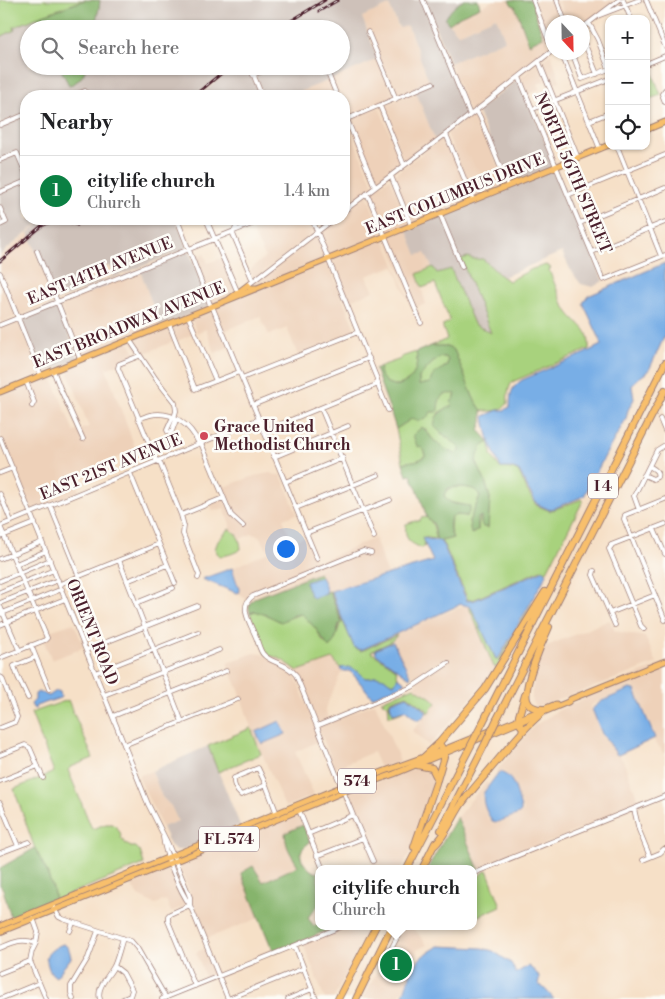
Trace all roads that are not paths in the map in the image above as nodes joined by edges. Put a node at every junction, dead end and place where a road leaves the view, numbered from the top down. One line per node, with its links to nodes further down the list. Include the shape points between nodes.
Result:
1 (423, 0): 39 (street)
2 (533, 0): 14 (street)
3 (557, 0): 8 (street)
4 (621, 0): 7 (street); 10 (street)
5 (639, 0): 7 (street)
6 (646, 0): 15 (street)
7 (626, 6): 9 (street); 10 (street)
8 (562, 15)
9 (629, 15)
10 (598, 16): 11 (street)
11 (590, 22)
12 (590, 25): 23 (street, via 609,70)
13 (368, 32): 33 (street)
14 (545, 32)
15 (665, 46)
16 (545, 56): 21 (street)
17 (665, 56): 22 (street)
18 (590, 57): 23 (street)
19 (564, 60): 31 (street)
20 (575, 60): 23 (street, via 582,79)
21 (538, 62): 26 (street); 34 (street)
22 (650, 62)
23 (597, 74)
24 (254, 75): 29 (street)
25 (329, 75): 30 (street)
26 (520, 77): 37 (street, NORTH 56TH STREET); 38 (street)
27 (605, 80): 31 (street)
28 (433, 83): 33 (street)
29 (260, 90)
30 (335, 90)
31 (577, 91): 34 (street); 43 (street)
32 (664, 91): 35 (street)
33 (396, 99): 36 (street)
34 (554, 100): 37 (street); 53 (street)
35 (665, 102)
36 (380, 106): 42 (street); 56 (street)
37 (532, 109): 57 (street, NORTH 56TH STREET)
38 (476, 110): 39 (street); 61 (street)
39 (470, 115): 48 (street)
40 (605, 115): 43 (street)
41 (20, 117): 45 (street)
42 (350, 118)
43 (589, 121): 50 (street)
44 (665, 122): 47 (main road)
45 (0, 125)
46 (350, 126): 62 (street)
47 (650, 128)
48 (446, 134): 56 (street); 67 (street)
49 (605, 147): 50 (main road, EAST COLUMBUS DRIVE)
50 (600, 149): 53 (main road, EAST COLUMBUS DRIVE)
51 (619, 150): 58 (street)
52 (665, 155): 58 (street)
53 (578, 158): 57 (main road, EAST COLUMBUS DRIVE)
54 (0, 160): 55 (street, via 17,153)
55 (20, 160)
56 (404, 165): 59 (street)
57 (556, 167): 61 (main road, EAST COLUMBUS DRIVE); 66 (street, NORTH 56TH STREET)
58 (627, 171): 66 (street); 68 (street)
59 (391, 176): 62 (street); 80 (street)
60 (20, 184): 64 (street)
61 (508, 186): 67 (main road, EAST COLUMBUS DRIVE)
62 (375, 187): 65 (street)
63 (665, 188): 68 (street)
64 (0, 192)
65 (367, 193): 69 (street); 85 (street)
66 (568, 195): 73 (street, NORTH 56TH STREET)
67 (473, 200): 71 (main road, EAST COLUMBUS DRIVE)
68 (638, 200): 73 (street); 82 (street)
69 (350, 205)
70 (0, 208): 74 (street, via 6,222)
71 (440, 214): 80 (main road, EAST COLUMBUS DRIVE); 92 (street)
72 (665, 222): 82 (street)
73 (580, 224): 89 (street, NORTH 56TH STREET)
74 (0, 225)
75 (179, 225): 87 (street)
76 (208, 225): 86 (street)
77 (235, 225): 83 (street)
78 (248, 225): 83 (street, EAST 14TH AVENUE)
79 (314, 225): 84 (street)
80 (411, 225): 85 (main road, EAST COLUMBUS DRIVE)
81 (324, 226): 84 (street, EAST BROADWAY AVENUE)
82 (650, 228): 89 (street); 90 (street)
83 (234, 231): 86 (street, EAST 14TH AVENUE); 94 (street)
84 (317, 232): 91 (street); 94 (street, EAST BROADWAY AVENUE)
85 (384, 236): 91 (main road, EAST COLUMBUS DRIVE); 102 (street)
86 (214, 239): 87 (street, EAST 14TH AVENUE); 97 (street)
87 (189, 249): 98 (street, EAST 14TH AVENUE); 99 (street)
88 (37, 251): 98 (street)
89 (592, 252): 90 (street, NORTH 56TH STREET, via 603,280)
90 (663, 255)
91 (328, 259): 96 (main road, EAST COLUMBUS DRIVE); 105 (street)
92 (462, 267)
93 (0, 273): 101 (street)
94 (254, 281): 95 (street, EAST BROADWAY AVENUE)
95 (248, 285): 96 (main road); 97 (main road, EAST BROADWAY AVENUE)
96 (257, 288): 97 (main road, EAST COLUMBUS DRIVE)
97 (241, 293): 99 (main road, EAST BROADWAY AVENUE)
98 (57, 301): 101 (street, EAST 14TH AVENUE); 109 (street)
99 (212, 306): 100 (main road, EAST BROADWAY AVENUE); 112 (street)
100 (188, 316): 103 (main road, EAST BROADWAY AVENUE); 116 (street)
101 (18, 317): 104 (street, EAST 14TH AVENUE); 113 (street)
102 (421, 323)
103 (169, 324): 106 (main road, EAST BROADWAY AVENUE); 116 (street, via 195,389)
104 (0, 325)
105 (358, 332): 108 (street); 114 (street)
106 (129, 339): 107 (street); 109 (main road, EAST BROADWAY AVENUE)
107 (140, 356): 124 (street, via 175,403); 125 (street, via 118,366)
108 (369, 358): 117 (street); 120 (street)
109 (80, 359): 111 (main road, EAST BROADWAY AVENUE)
110 (664, 364): 183 (highway, I 4)
111 (53, 370): 113 (main road, EAST BROADWAY AVENUE); 133 (street)
112 (239, 372): 114 (street); 116 (street)
113 (41, 375): 115 (main road, EAST BROADWAY AVENUE)
114 (242, 378): 120 (street)
115 (26, 381): 118 (main road, EAST BROADWAY AVENUE); 121 (street, via 34,402)
116 (216, 381)
117 (377, 382): 122 (street); 123 (street)
118 (1, 389)
119 (665, 390): 179 (highway, I 4)
120 (253, 405): 126 (street)
121 (32, 406)
122 (321, 408): 129 (street); 131 (street)
123 (388, 410)
124 (174, 418): 125 (street, via 159,414); 134 (street, via 192,431)
125 (138, 419): 138 (street)
126 (259, 419): 129 (street); 134 (street, EAST 21ST AVENUE)
127 (660, 419): 130 (street)
128 (348, 426): 131 (street)
129 (264, 430): 136 (street)
130 (665, 431)
131 (331, 433): 136 (street); 137 (street)
132 (0, 438): 140 (street, ORIENT ROAD)
133 (83, 439)
134 (200, 444): 138 (street, EAST 21ST AVENUE); 148 (street)
135 (665, 445): 139 (street, via 657,450)
136 (274, 457): 145 (street)
137 (342, 458): 145 (street); 146 (street)
138 (157, 461): 141 (street, EAST 21ST AVENUE); 156 (street)
139 (649, 466): 144 (street); 144 (street, via 658,475 652,479)
140 (13, 468): 142 (street); 155 (street, ORIENT ROAD)
141 (130, 472): 151 (street, EAST 21ST AVENUE); 168 (street)
142 (0, 473)
143 (378, 475): 146 (street)
144 (644, 475): 153 (street, via 634,496)
145 (285, 482): 152 (street)
146 (353, 484): 152 (street); 154 (street)
147 (0, 494): 157 (street)
148 (223, 498): 156 (street); 161 (street, via 231,515)
149 (665, 499): 153 (street)
150 (390, 500): 154 (street)
151 (50, 505): 155 (street, EAST 21ST AVENUE); 184 (street)
152 (296, 508): 163 (street)
153 (639, 510): 166 (street, via 624,519)
154 (364, 511): 163 (street); 165 (street)
155 (31, 513): 157 (street, EAST 21ST AVENUE); 158 (street, ORIENT ROAD)
156 (181, 515): 185 (street, via 183,534)
157 (11, 521): 160 (street, EAST 21ST AVENUE)
158 (35, 523): 164 (street); 167 (street, ORIENT ROAD)
159 (665, 524): 162 (street)
160 (0, 526): 164 (street)
161 (243, 526)
162 (654, 528): 166 (street); 172 (street)
163 (306, 533): 174 (street)
164 (2, 536): 171 (street)
165 (374, 537)
166 (631, 538): 194 (street); 198 (street, via 611,545 609,549)
167 (42, 542): 169 (street, ORIENT ROAD); 171 (street)
168 (159, 544): 176 (street); 178 (street)
169 (46, 551): 175 (street, ORIENT ROAD); 177 (street)
170 (371, 553): 234 (street, via 363,551 253,596 246,604 246,613 263,654 292,669)
171 (12, 554): 173 (street); 177 (street)
172 (665, 554)
173 (0, 559)
174 (317, 559)
175 (50, 560): 180 (street, ORIENT ROAD); 182 (street)
176 (119, 560): 184 (street); 187 (street)
177 (16, 564): 182 (street)
178 (167, 565): 187 (street); 189 (street)
179 (574, 569): 224 (highway, via 541,644); 260 (highway, I 4, bridge)
180 (54, 570): 188 (street); 190 (street, ORIENT ROAD)
181 (594, 571): 203 (street)
182 (20, 573): 186 (street); 188 (street)
183 (558, 576): 238 (highway); 270 (highway, I 4, bridge)
184 (79, 577): 190 (street)
185 (198, 578)
186 (0, 581)
187 (127, 581): 197 (street)
188 (24, 583): 192 (street); 193 (street)
189 (175, 583)
190 (60, 585): 193 (street); 195 (street, ORIENT ROAD); 196 (street)
191 (173, 588): 197 (street)
192 (0, 592)
193 (28, 592): 196 (street); 199 (street)
194 (655, 595): 198 (street); 204 (street)
195 (65, 599): 201 (street); 213 (street, ORIENT ROAD)
196 (32, 601): 201 (street); 202 (street)
197 (136, 603): 208 (street)
198 (632, 604): 203 (street); 209 (street)
199 (0, 605): 202 (street)
200 (197, 606): 208 (street)
201 (36, 611): 205 (street); 211 (street, via 47,638)
202 (1, 613): 205 (street)
203 (610, 613): 207 (street)
204 (665, 620)
205 (7, 622): 206 (street); 212 (street)
206 (0, 625)
207 (614, 625)
208 (145, 627): 213 (street); 214 (street)
209 (644, 630)
210 (198, 632): 214 (street)
211 (31, 645): 212 (street); 216 (street)
212 (19, 650): 217 (street)
213 (86, 650): 222 (street, ORIENT ROAD)
214 (153, 650): 221 (street); 222 (street)
215 (219, 650): 221 (street)
216 (36, 657): 225 (street); 228 (street, via 14,666)
217 (0, 658)
218 (665, 661): 230 (main road)
219 (448, 663): 234 (street, via 412,687)
220 (226, 671): 226 (street)
221 (162, 672): 226 (street); 227 (street)
222 (96, 673): 227 (street, ORIENT ROAD)
223 (0, 678): 235 (street, via 17,717 14,722)
224 (530, 678): 230 (highway, via 526,698 533,708); 232 (highway)
225 (49, 689)
226 (171, 693): 231 (street); 233 (street)
227 (104, 695): 231 (street, ORIENT ROAD)
228 (28, 698)
229 (238, 699): 233 (street)
230 (542, 711): 232 (main road); 236 (highway)
231 (113, 716): 237 (street, ORIENT ROAD)
232 (519, 721): 236 (highway); 238 (main road)
233 (182, 722): 237 (street)
234 (317, 726): 247 (street)
235 (0, 728)
236 (522, 732): 260 (highway, via 470,793)
237 (124, 745): 265 (street, ORIENT ROAD)
238 (442, 749): 240 (highway); 241 (main road, FL 574); 245 (highway)
239 (0, 755): 242 (street, via 25,745 30,748)
240 (424, 757): 247 (main road, 574)
241 (417, 765): 245 (highway, via 432,768); 247 (main road, FL 574)
242 (38, 766): 243 (street); 244 (street)
243 (43, 778)
244 (0, 781)
245 (436, 783): 269 (highway)
246 (266, 785): 246 (street, via 258,768 233,781 241,795); 253 (street)
247 (342, 790): 250 (main road, 574); 252 (main road, FL 574); 255 (street)
248 (665, 796): 251 (street)
249 (0, 803): 259 (street)
250 (290, 808): 252 (main road); 253 (main road, 574); 254 (main road)
251 (634, 809): 264 (street); 272 (street)
252 (298, 811): 254 (main road, FL 574); 256 (street)
253 (277, 814): 265 (main road, 574)
254 (287, 815): 265 (main road, FL 574)
255 (353, 815): 256 (street); 257 (street)
256 (308, 834): 263 (street)
257 (363, 838): 263 (street); 267 (street)
258 (29, 842): 259 (street)
259 (18, 846): 262 (street)
260 (433, 847): 271 (highway, I 4)
261 (664, 849): 264 (street)
262 (0, 853)
263 (317, 856): 268 (street)
264 (650, 857): 266 (street)
265 (172, 860): 273 (street, ORIENT ROAD); 274 (main road, FL 574)
266 (643, 860)
267 (373, 861)
268 (321, 865)
269 (408, 865)
270 (409, 865)
271 (424, 865)
272 (477, 872)
273 (190, 905): 293 (street, ORIENT ROAD); 295 (street, via 170,914 168,920)
274 (53, 907): 275 (main road, FL 574); 276 (street, via 59,917); 277 (main road)
275 (33, 918): 277 (main road, FL 574, via 9,928); 285 (street, via 38,932)
276 (73, 923): 282 (street); 283 (street)
277 (0, 926)
278 (333, 930): 286 (street)
279 (374, 930): 306 (highway)
280 (390, 930): 307 (highway)
281 (401, 930): 288 (street)
282 (70, 931)
283 (98, 932): 284 (street); 300 (street, via 88,958 71,986)
284 (123, 938): 290 (street); 297 (street, via 137,948)
285 (36, 943): 287 (street, via 20,940); 289 (street)
286 (295, 946): 291 (street); 293 (street)
287 (0, 948)
288 (388, 956)
289 (30, 961): 292 (street); 294 (street)
290 (114, 966): 301 (street, via 100,989); 302 (street, via 132,990 130,996)
291 (304, 968): 296 (street); 303 (street)
292 (0, 973)
293 (219, 976): 295 (street); 303 (street, ORIENT ROAD)
294 (39, 983): 298 (street); 299 (street)
295 (195, 986): 297 (street)
296 (312, 989): 304 (street); 305 (street)
297 (164, 998)
298 (0, 999)
299 (46, 999)
300 (73, 999)
301 (100, 999)
302 (123, 999)
303 (228, 999)
304 (288, 999)
305 (316, 999)
306 (336, 999)
307 (357, 999)

